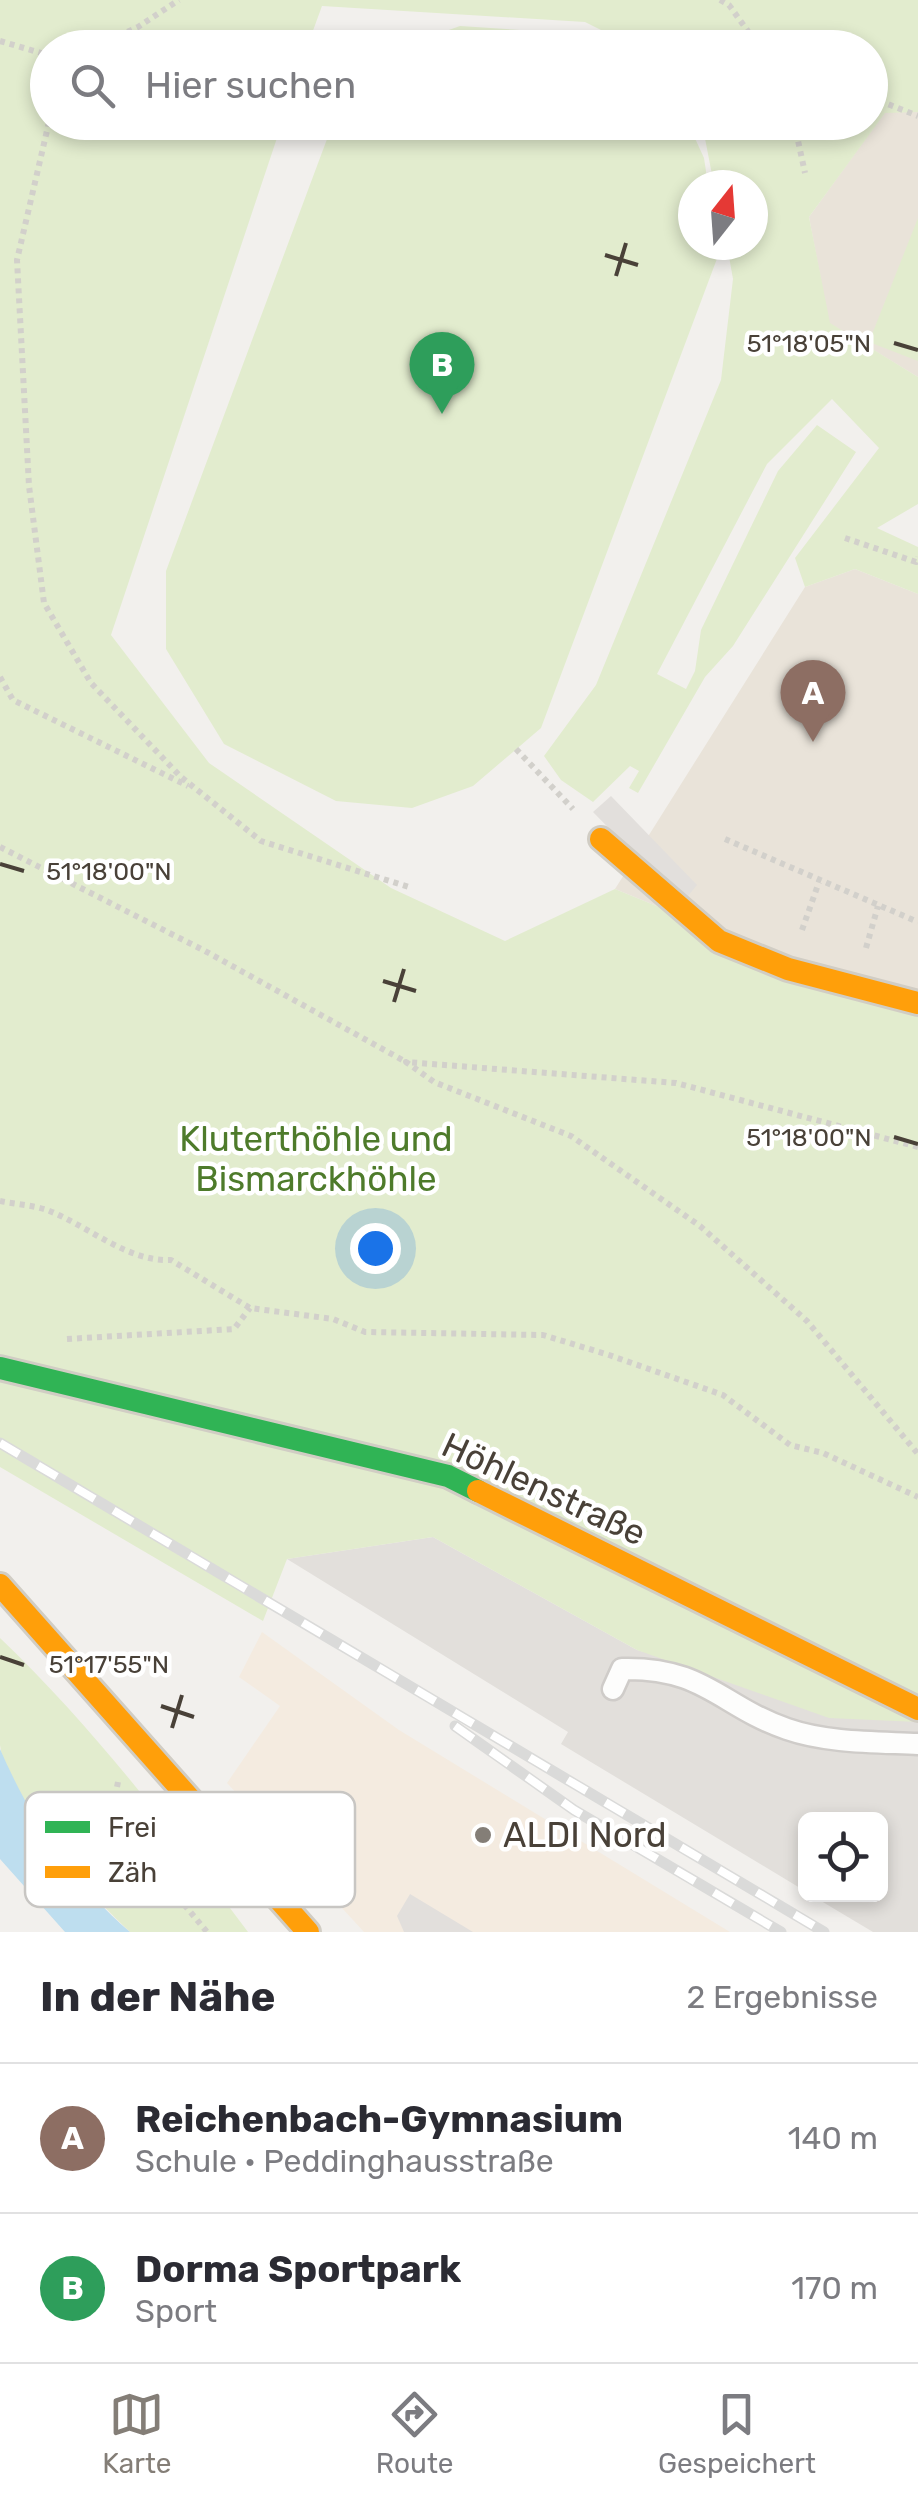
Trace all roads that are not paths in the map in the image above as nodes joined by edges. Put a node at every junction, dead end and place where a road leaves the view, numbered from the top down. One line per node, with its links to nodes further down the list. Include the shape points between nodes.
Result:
1 (602, 840): 2 (street, via 719,940 788,969)
2 (918, 1003)
3 (0, 1368): 6 (street, Höhlenstraße, via 448,1476)
4 (0, 1586): 8 (street)
5 (613, 1689): 7 (lane, via 622,1669 660,1668 705,1684 786,1729)
6 (918, 1709)
7 (918, 1744)
8 (186, 1792)
9 (286, 1907): 10 (street)
10 (308, 1932)

